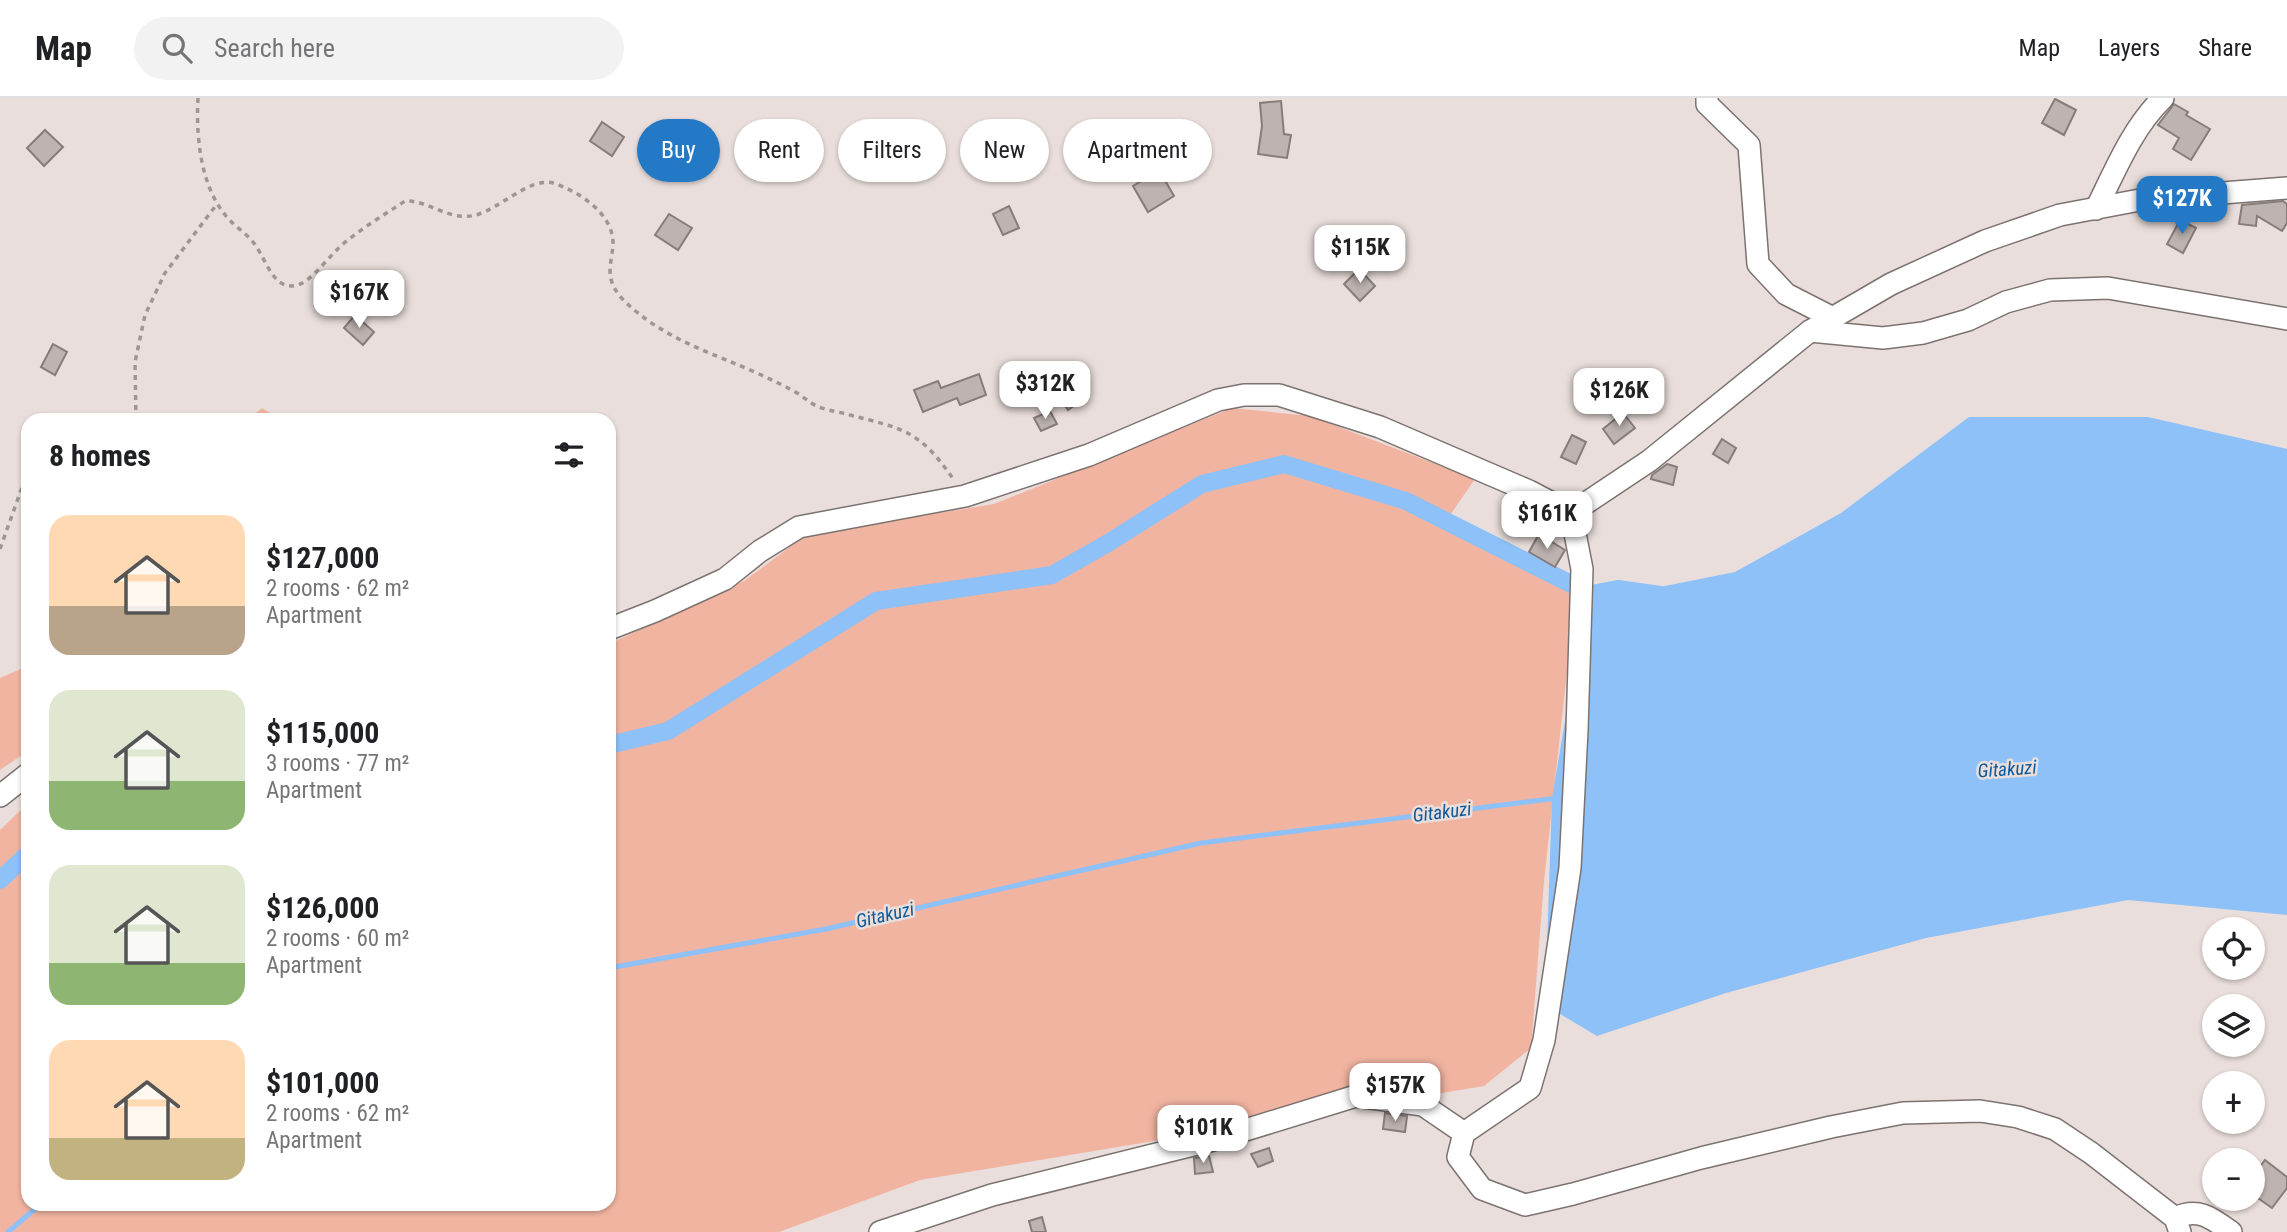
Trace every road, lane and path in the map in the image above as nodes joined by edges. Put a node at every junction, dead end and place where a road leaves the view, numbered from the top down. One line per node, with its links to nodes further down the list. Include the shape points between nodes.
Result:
1 (198, 98): 5 (path, via 198,140)
2 (1707, 98): 7 (street, via 1707,104 1749,145 1758,264 1786,294)
3 (2163, 98): 6 (street, via 2123,156)
4 (2287, 188): 6 (street, via 2145,199)
5 (218, 203): 10 (path, via 165,273 145,315 135,362); 12 (path, via 249,236 272,276 291,286 302,284 341,245 405,201 439,212 475,216 527,188 553,183 600,210 613,238 610,278 615,289 660,330 821,408 917,437)
6 (2096, 209): 7 (street, via 2060,215 1985,241 1891,284)
7 (1833, 318): 9 (street)
8 (2287, 319): 9 (street, via 2108,288 2050,290 1923,333 1883,338)
9 (1810, 331): 13 (street, via 1648,461)
10 (136, 413)
11 (21, 490): 14 (path)
12 (965, 496): 13 (street, via 1089,455 1218,400 1279,395 1380,427); 15 (street, via 799,527 725,579)
13 (1571, 513): 18 (street, via 1582,575 1570,868 1544,1040 1530,1088)
14 (0, 549)
15 (616, 626)
16 (21, 780): 17 (street)
17 (0, 796)
18 (1464, 1133): 19 (street, via 1458,1157 1482,1189 1524,1205 1831,1127 1903,1113 1980,1111 2055,1129); 20 (street, via 1423,1105 1356,1096 1213,1140 992,1195)
19 (2178, 1225): 21 (street, via 2186,1213 2198,1213)
20 (880, 1232)
21 (2231, 1232)

